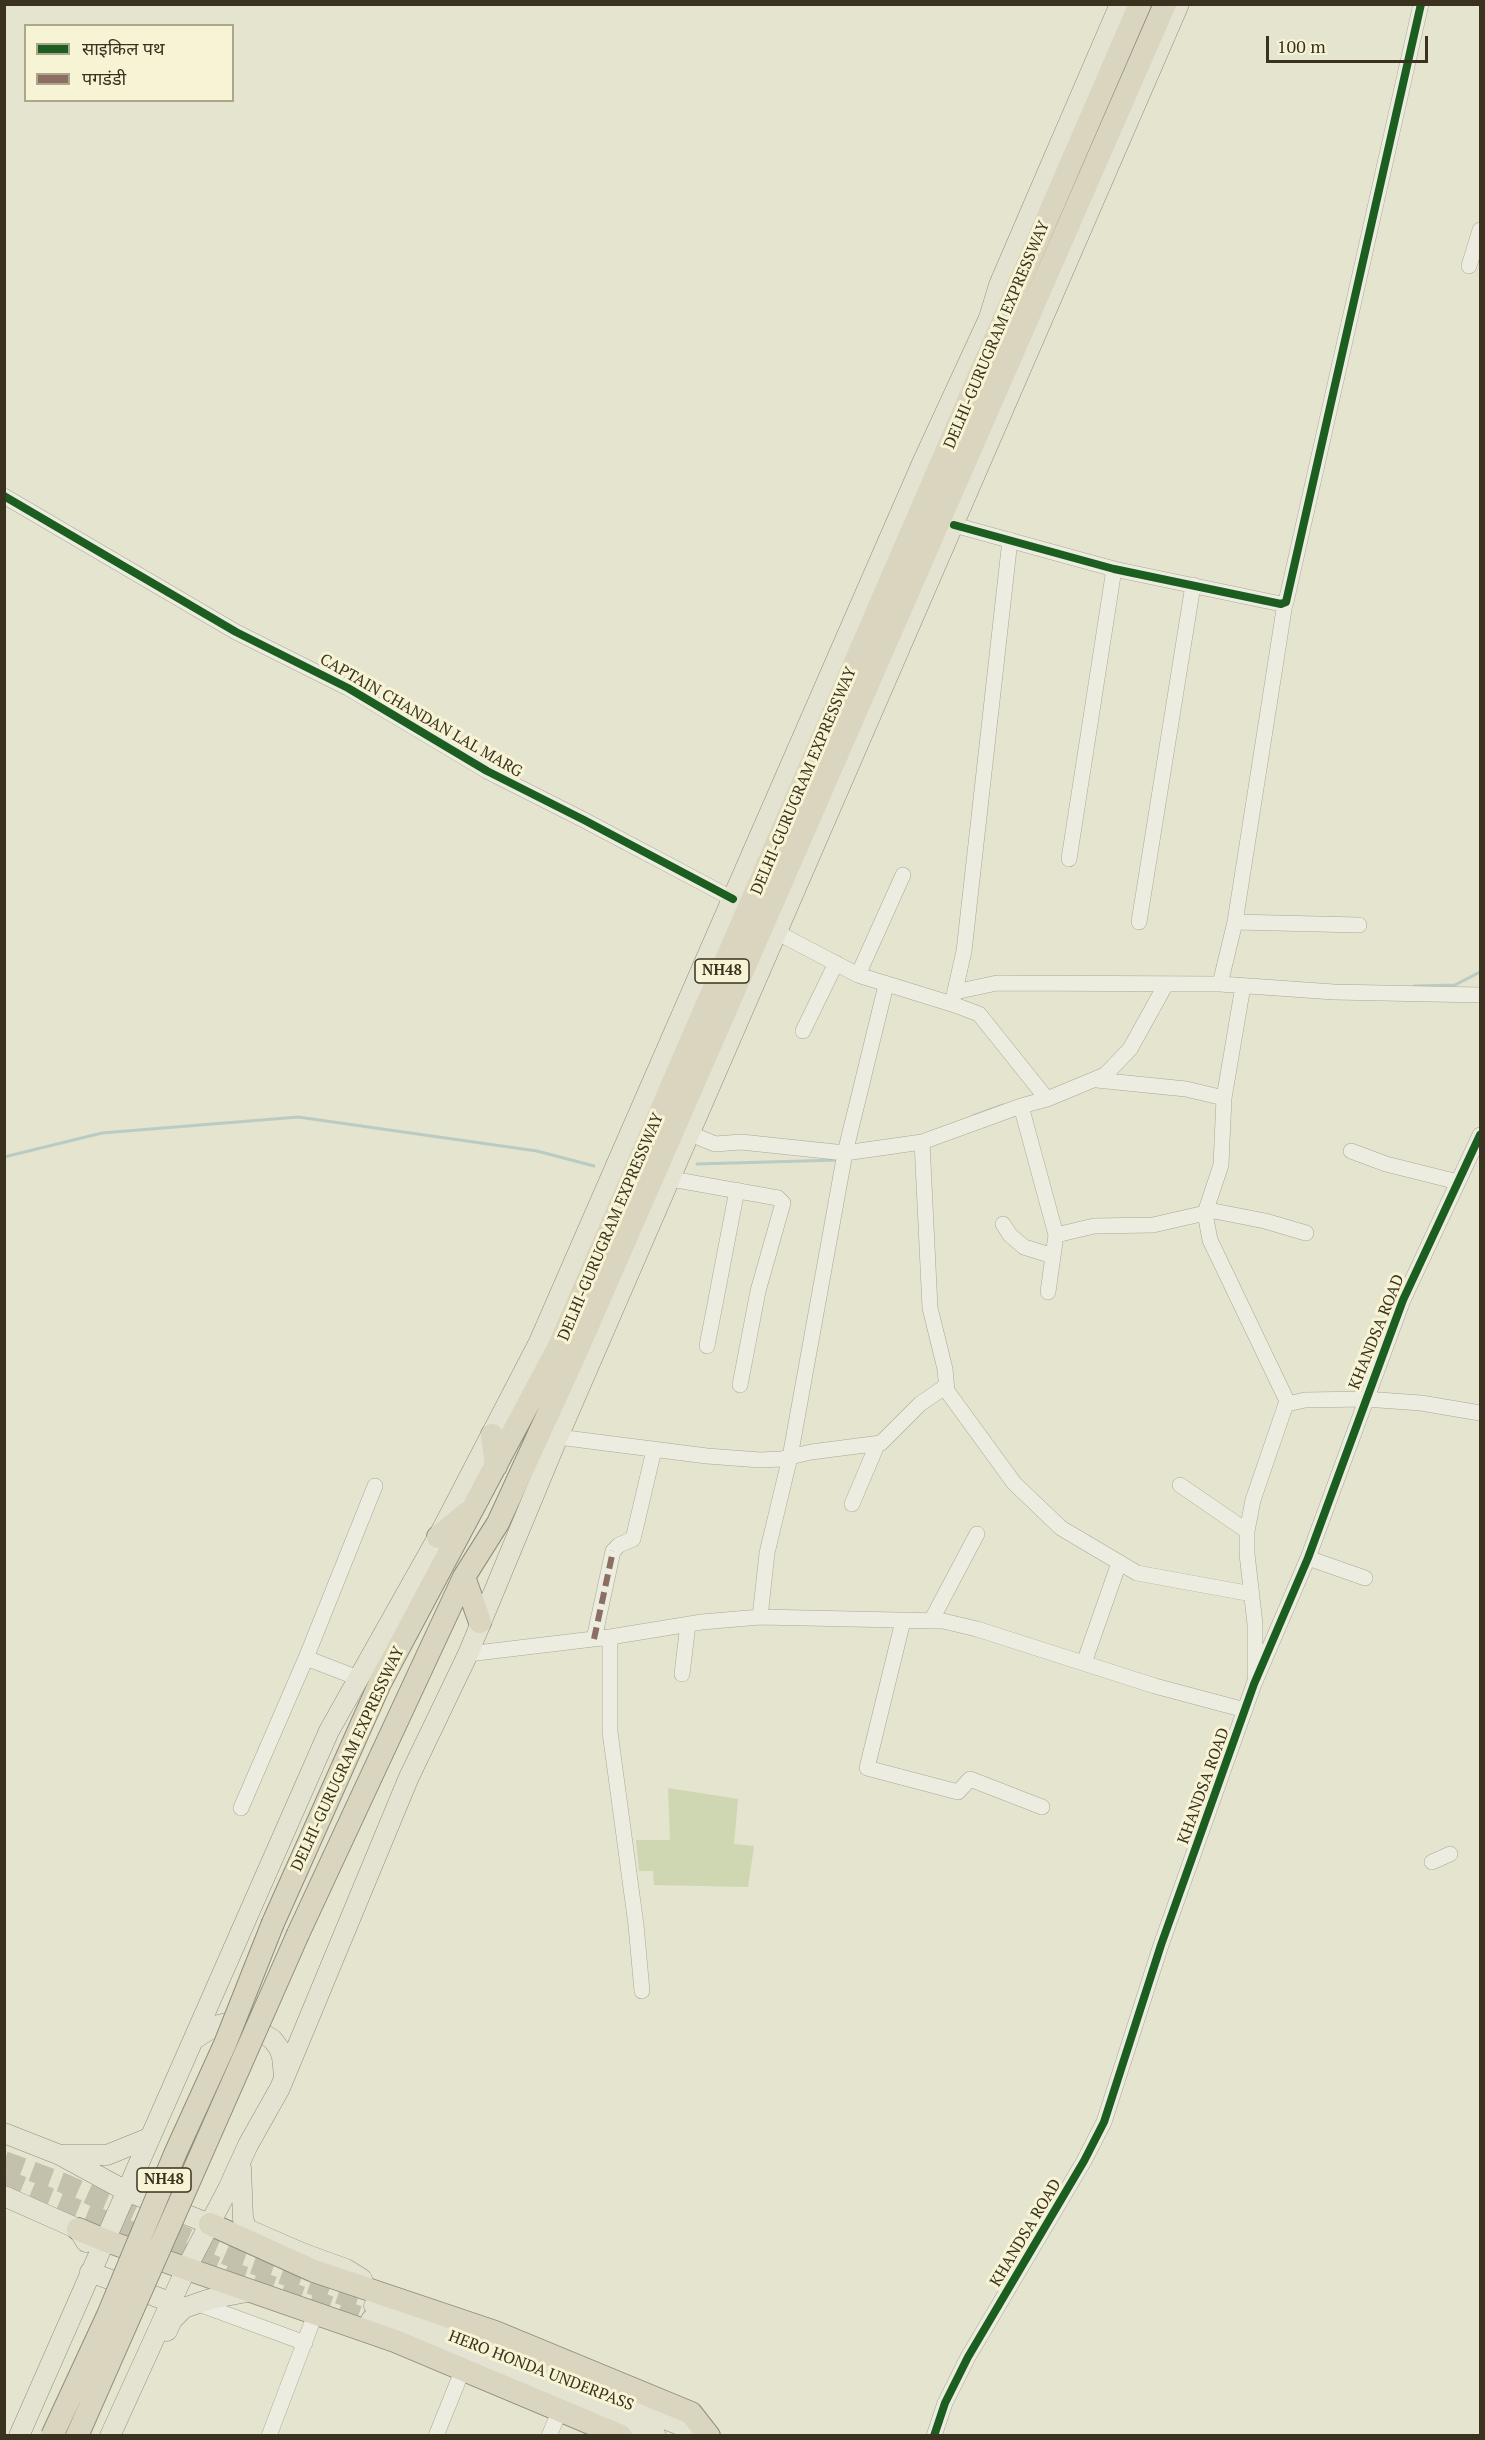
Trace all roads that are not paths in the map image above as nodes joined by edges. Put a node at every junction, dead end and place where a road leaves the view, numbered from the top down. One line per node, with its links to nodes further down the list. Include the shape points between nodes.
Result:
1 (1120, 4): 16 (main road, via 999,285 989,318)
2 (1140, 4): 60 (highway, DELHI-GURUGRAM EXPRESSWAY / NH48, via 558,1348)
3 (1165, 4): 33 (highway, DELHI-GURUGRAM EXPRESSWAY / NH48)
4 (1179, 4): 9 (main road)
5 (1421, 4): 13 (street, via 1288,600)
6 (1480, 230): 7 (street)
7 (1469, 266)
8 (4, 496): 16 (street, CAPTAIN CHANDAN LAL MARG, via 236,632 348,688 487,771)
9 (954, 525): 10 (street); 20 (main road)
10 (1010, 540): 11 (street); 28 (street, via 964,951)
11 (1114, 568): 12 (street); 14 (street)
12 (1193, 585): 13 (street); 17 (street)
13 (1284, 603): 18 (street)
14 (1069, 859)
15 (903, 875): 22 (street)
16 (733, 899): 55 (main road, via 539,1342)
17 (1139, 922)
18 (1235, 922): 19 (street); 24 (street)
19 (1359, 925)
20 (778, 933): 21 (street); 33 (main road)
21 (836, 963): 22 (street); 29 (street)
22 (858, 975): 25 (street)
23 (1166, 984): 24 (street); 28 (street, via 997,983); 30 (street, via 1130,1049)
24 (1220, 984): 26 (street)
25 (886, 985): 28 (street); 39 (street)
26 (1243, 986): 27 (street); 31 (street)
27 (1480, 995)
28 (953, 998): 32 (street, via 984,1019)
29 (803, 1031)
30 (1097, 1080): 31 (street, via 1186,1089); 32 (street)
31 (1224, 1098): 43 (street, via 1221,1165)
32 (1047, 1099): 34 (street)
33 (695, 1103): 35 (main road); 70 (highway, DELHI-GURUGRAM EXPRESSWAY / NH48, via 498,1523)
34 (1021, 1106): 37 (street); 46 (street)
35 (691, 1134): 39 (street, via 715,1144 741,1142); 40 (main road)
36 (1480, 1135): 41 (street, KHANDSA ROAD)
37 (922, 1142): 39 (street); 51 (street, via 930,1308)
38 (1351, 1151): 41 (street)
39 (845, 1153): 59 (street)
40 (671, 1179): 42 (street); 56 (main road)
41 (1458, 1182): 52 (street, KHANDSA ROAD, via 1403,1300)
42 (737, 1190): 49 (street); 50 (street, via 778,1198 783,1205 758,1291)
43 (1205, 1213): 45 (street, via 1225,1212); 46 (street, via 1153,1226 1094,1226); 53 (street, via 1210,1240)
44 (1002, 1224): 47 (street, via 1024,1247)
45 (1306, 1233)
46 (1056, 1235): 47 (street)
47 (1053, 1256): 48 (street)
48 (1048, 1292)
49 (707, 1346)
50 (740, 1385)
51 (946, 1386): 57 (street, via 920,1404); 69 (street, via 1014,1484 1060,1528)
52 (1365, 1400): 53 (street, via 1305,1400); 54 (street, via 1421,1402); 68 (street, KHANDSA ROAD)
53 (1287, 1404): 65 (street, via 1253,1500)
54 (1480, 1413)
55 (492, 1435): 60 (highway); 67 (main road)
56 (558, 1437): 58 (street); 76 (main road)
57 (877, 1445): 59 (street); 63 (street)
58 (654, 1450): 59 (street, via 760,1460); 79 (street, via 633,1539 613,1551)
59 (790, 1457): 73 (street, via 767,1553)
60 (496, 1466): 64 (highway, DELHI-GURUGRAM EXPRESSWAY / NH48)
61 (1180, 1485): 65 (street)
62 (375, 1486): 81 (street)
63 (852, 1504)
64 (474, 1508): 67 (highway); 115 (highway, DELHI-GURUGRAM EXPRESSWAY / NH48, bridge, via 380,1683 273,1923 108,2315)
65 (1247, 1531): 72 (street)
66 (977, 1534): 75 (street)
67 (438, 1537): 84 (main road)
68 (1308, 1558): 71 (street); 85 (street, KHANDSA ROAD)
69 (1119, 1563): 72 (street, via 1137,1573); 82 (street)
70 (464, 1577): 76 (highway); 116 (highway, DELHI-GURUGRAM EXPRESSWAY / NH48, bridge, via 298,1934)
71 (1365, 1578)
72 (1252, 1594): 85 (street)
73 (760, 1617): 74 (street); 77 (street)
74 (903, 1621): 75 (street); 87 (street, via 867,1768 958,1792 970,1779)
75 (930, 1621): 82 (street, via 977,1629)
76 (480, 1622): 80 (main road)
77 (688, 1624): 78 (street); 83 (street)
78 (610, 1636): 79 (street); 91 (street, via 610,1732)
79 (594, 1639): 80 (street)
80 (468, 1654): 93 (main road, via 409,1777)
81 (306, 1658): 84 (street); 88 (street)
82 (1084, 1663): 86 (street)
83 (682, 1674)
84 (358, 1678): 92 (main road, via 329,1731)
85 (1254, 1684): 86 (street, KHANDSA ROAD)
86 (1245, 1710): 124 (street, KHANDSA ROAD, via 1161,1945 1104,2122 968,2357)
87 (1042, 1807)
88 (242, 1809)
89 (1450, 1854): 90 (street)
90 (1432, 1862)
91 (642, 1991)
92 (193, 2040): 93 (main road, via 215,2026 239,2020 272,2039 279,2048); 95 (main road)
93 (284, 2078): 97 (main road)
94 (4, 2133): 96 (main road)
95 (149, 2138): 96 (main road, via 108,2155); 98 (main road)
96 (60, 2155): 98 (main road)
97 (240, 2162): 100 (main road, via 228,2189); 108 (main road, via 247,2229 346,2268 362,2279)
98 (126, 2191): 100 (main road); 102 (main road)
99 (4, 2196): 101 (main road)
100 (220, 2228): 103 (main road); 108 (highway)
101 (78, 2229): 102 (highway); 104 (main road, via 90,2248)
102 (104, 2240): 103 (highway); 104 (main road)
103 (186, 2269): 105 (highway); 106 (main road)
104 (88, 2277): 106 (main road); 114 (main road)
105 (255, 2291): 107 (main road); 109 (highway)
106 (170, 2302): 112 (main road)
107 (196, 2303): 110 (street); 112 (main road, via 172,2320 148,2372)
108 (370, 2305): 122 (main road, HERO HONDA UNDERPASS); 123 (highway, via 495,2332 691,2413)
109 (316, 2312): 110 (street); 111 (highway)
110 (305, 2343): 118 (street)
111 (463, 2369): 113 (highway); 119 (street)
112 (132, 2388): 117 (main road)
113 (560, 2410): 120 (street); 121 (highway)
114 (19, 2436)
115 (52, 2436)
116 (77, 2436)
117 (110, 2436)
118 (269, 2436)
119 (436, 2436)
120 (549, 2436)
121 (621, 2436)
122 (656, 2436)
123 (708, 2436)
124 (934, 2436)

